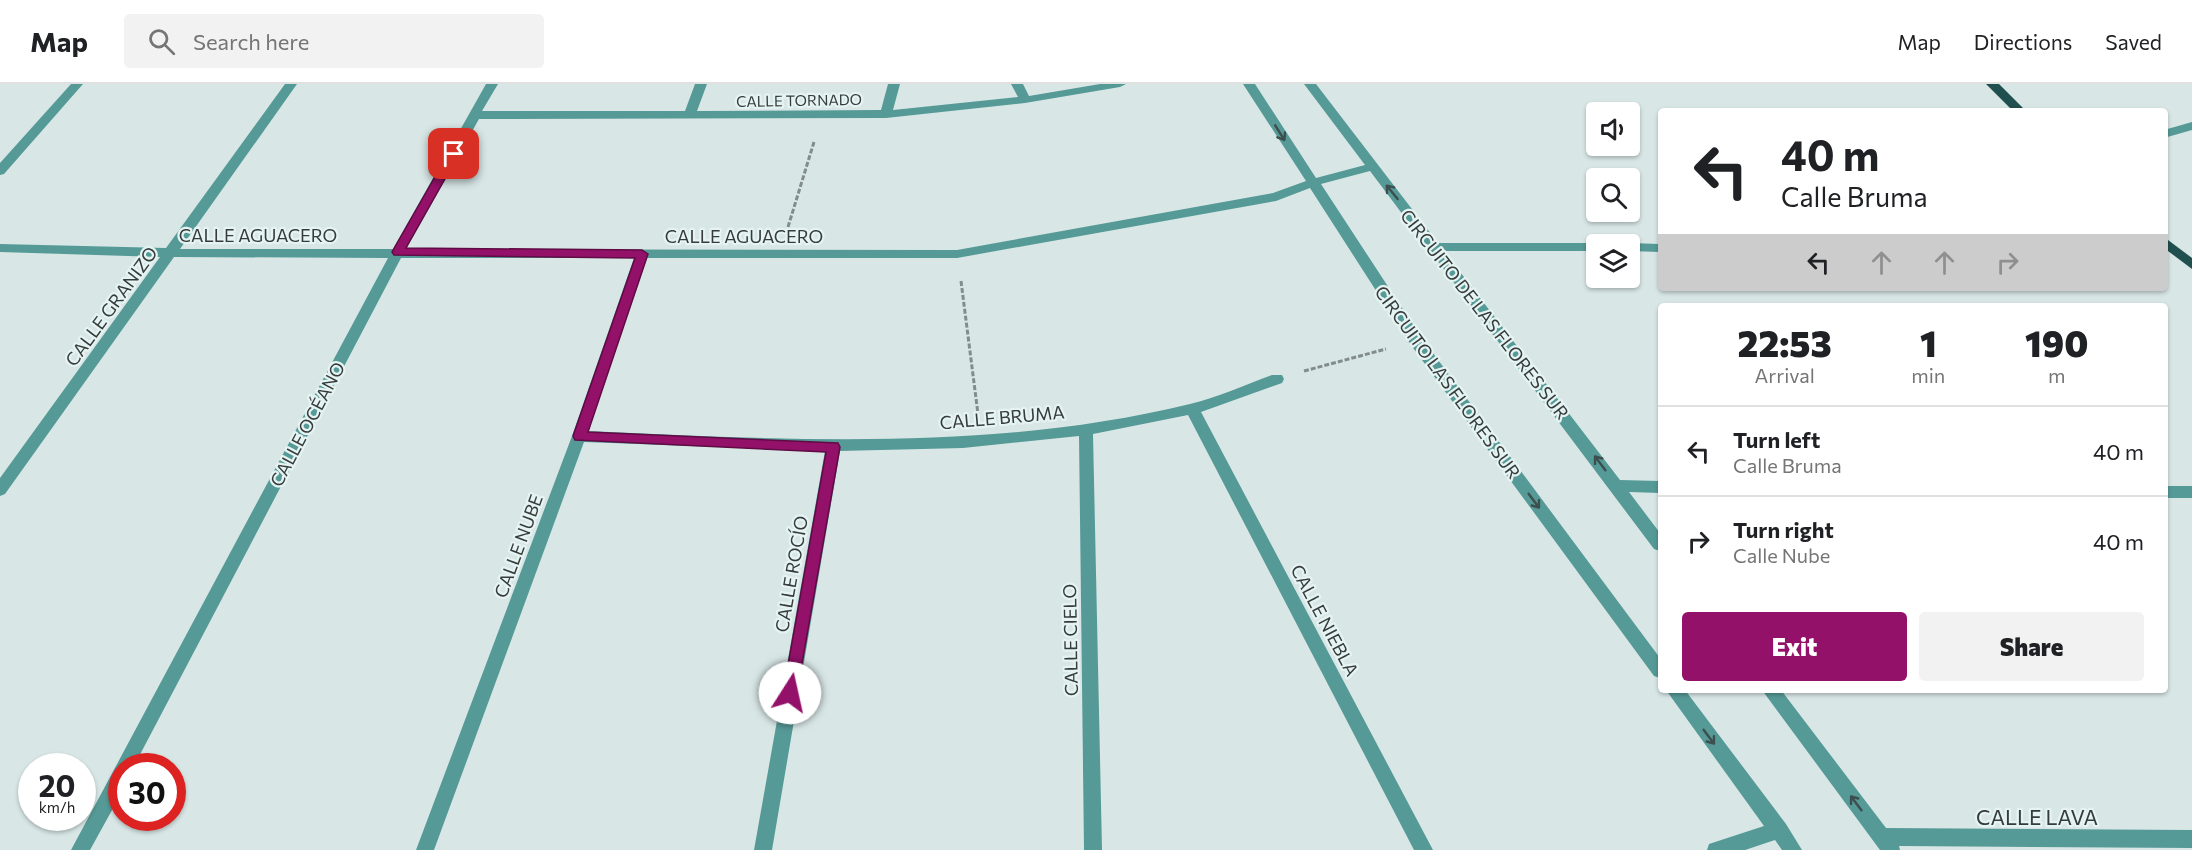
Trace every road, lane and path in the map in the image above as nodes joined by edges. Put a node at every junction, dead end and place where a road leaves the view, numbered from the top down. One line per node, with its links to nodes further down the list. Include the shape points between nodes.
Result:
1 (77, 84): 20 (street)
2 (291, 84): 29 (street, CALLE GRANIZO)
3 (492, 84): 14 (street, CALLE OCÉANO)
4 (701, 84): 15 (street)
5 (894, 84): 13 (street)
6 (1017, 84): 11 (street)
7 (1120, 84): 11 (street, CALLE TORNADO)
8 (1249, 84): 21 (street, CIRCUITO LAS FLORES SUR, one-way to 21)
9 (1310, 84): 19 (street, CIRCUITO DE LAS FLORES SUR)
10 (1992, 84): 12 (main road)
11 (1025, 100): 13 (street, CALLE TORNADO)
12 (2017, 108)
13 (886, 114): 16 (street, CALLE TORNADO)
14 (476, 115): 15 (street, CALLE TORNADO); 28 (street, CALLE OCÉANO)
15 (689, 116): 16 (street, CALLE TORNADO)
16 (822, 116): 31 (path)
17 (2192, 126): 18 (street)
18 (2168, 133)
19 (1371, 166): 21 (street, CALLE AGUACERO); 23 (street, CIRCUITO DE LAS FLORES SUR, one-way to 19)
20 (0, 171)
21 (1311, 183): 32 (street, CALLE AGUACERO, via 1276,197); 34 (street, CIRCUITO LAS FLORES SUR)
22 (2168, 244): 33 (main road)
23 (1435, 247): 24 (street); 41 (street, CIRCUITO DE LAS FLORES SUR, one-way to 23)
24 (1586, 247)
25 (0, 248): 29 (street, CALLE AGUACERO)
26 (1640, 248): 27 (street)
27 (1658, 248)
28 (398, 252): 29 (street, CALLE AGUACERO); 30 (street, CALLE AGUACERO); 50 (street, CALLE OCÉANO)
29 (171, 253): 43 (street, CALLE GRANIZO)
30 (642, 254): 31 (street, CALLE AGUACERO); 38 (street, CALLE NUBE)
31 (780, 254): 32 (street, CALLE AGUACERO)
32 (957, 254): 39 (path)
33 (2192, 265)
34 (1416, 341): 35 (path); 47 (street, CIRCUITO LAS FLORES SUR, one-way to 47)
35 (1277, 379): 36 (street, CALLE BRUMA)
36 (1192, 409): 37 (street, CALLE BRUMA); 59 (street, CALLE NIEBLA)
37 (1086, 430): 39 (street, CALLE BRUMA); 58 (street, CALLE CIELO)
38 (579, 436): 40 (street, CALLE BRUMA); 56 (street, CALLE NUBE)
39 (981, 441): 40 (street, CALLE BRUMA)
40 (833, 447): 57 (street, CALLE ROCÍO)
41 (1617, 486): 42 (street); 46 (street, CIRCUITO DE LAS FLORES SUR)
42 (1658, 487)
43 (0, 490)
44 (2168, 492): 45 (street)
45 (2192, 492)
46 (1658, 541)
47 (1658, 668)
48 (1676, 693): 52 (street, one-way to 52)
49 (1773, 693): 54 (street, one-way to 49)
50 (132, 753)
51 (108, 799): 55 (street)
52 (1779, 830): 60 (street); 61 (street)
53 (2192, 839): 54 (street, CALLE LAVA)
54 (1886, 844)
55 (80, 850)
56 (425, 850)
57 (763, 850)
58 (1093, 850)
59 (1424, 850)
60 (1716, 850)
61 (1793, 850)

